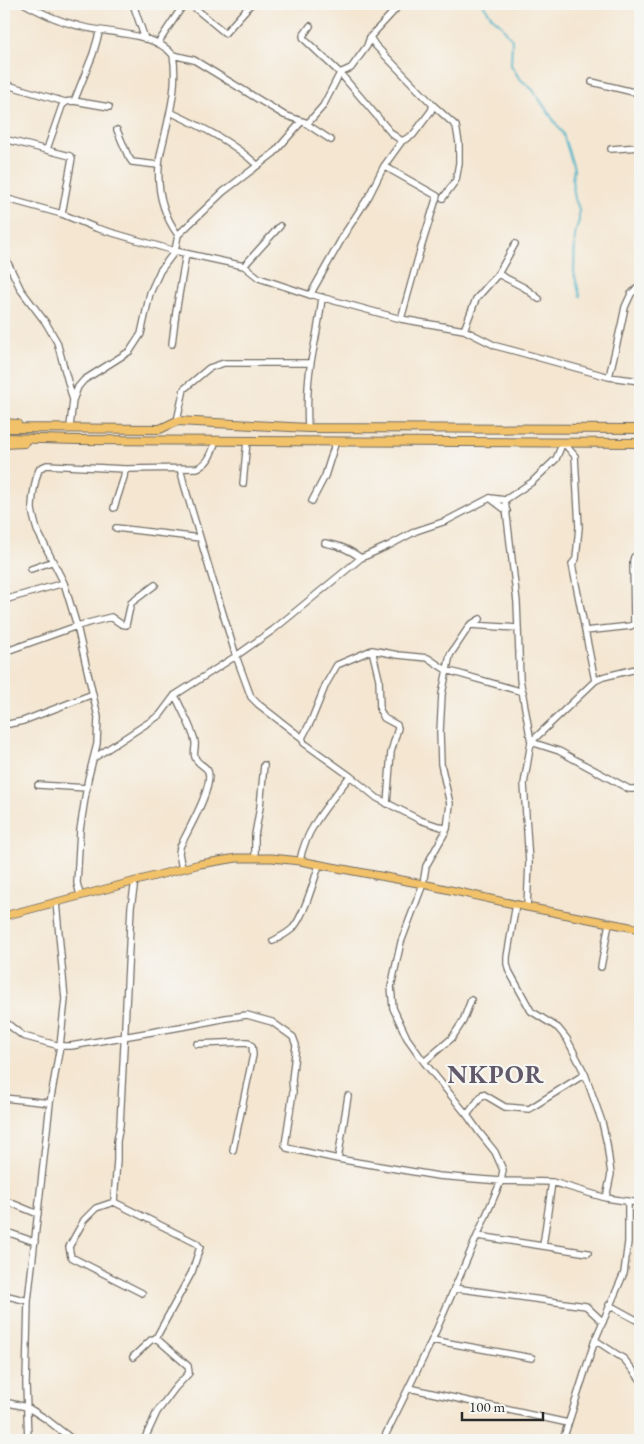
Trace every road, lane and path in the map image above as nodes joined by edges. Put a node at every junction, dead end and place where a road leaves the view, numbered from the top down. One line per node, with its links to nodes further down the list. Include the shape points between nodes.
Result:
1 (25, 4): 8 (street, via 54,19)
2 (133, 4): 10 (street)
3 (184, 4): 11 (street)
4 (190, 4): 5 (street, via 225,33)
5 (251, 4)
6 (399, 4): 9 (street)
7 (310, 26): 13 (street, via 304,39)
8 (100, 30): 10 (street); 18 (street)
9 (370, 37): 13 (street, via 351,68); 19 (street)
10 (146, 39): 11 (street)
11 (158, 43): 12 (street)
12 (173, 56): 21 (street, via 175,70); 22 (street, via 194,60 284,116)
13 (340, 73): 22 (street, via 323,106 308,123); 26 (street, via 392,134)
14 (592, 82): 16 (street)
15 (4, 84): 17 (street)
16 (640, 93)
17 (65, 102): 18 (street); 28 (street)
18 (74, 102): 20 (street)
19 (433, 105): 26 (street, via 413,134); 34 (street, via 456,126 460,143 456,180)
20 (109, 108)
21 (170, 112): 30 (street); 31 (street, via 232,145)
22 (302, 121): 25 (street); 31 (street, via 274,153)
23 (118, 130): 30 (street, via 132,162)
24 (4, 139): 28 (street)
25 (332, 140)
26 (402, 141): 32 (street)
27 (640, 147): 29 (street)
28 (47, 149): 35 (street, via 72,158)
29 (611, 149)
30 (158, 165): 37 (street, via 159,193 168,221)
31 (257, 165): 37 (street)
32 (384, 166): 45 (street); 48 (street, via 438,196)
33 (4, 198): 35 (street)
34 (444, 198)
35 (62, 214): 39 (street, via 96,228)
36 (280, 226): 42 (street)
37 (178, 235): 39 (street)
38 (515, 244): 43 (street)
39 (175, 251): 40 (street); 54 (street, via 160,271 150,293 141,334 130,350 84,380)
40 (186, 254): 42 (street); 50 (street)
41 (4, 255): 54 (street, via 21,290 57,342)
42 (244, 266): 45 (street, via 259,278)
43 (498, 274): 47 (street); 49 (street, via 476,300)
44 (640, 290): 52 (street, via 636,289 631,294 625,306)
45 (310, 295): 46 (street)
46 (322, 297): 48 (street); 51 (street)
47 (540, 299)
48 (401, 319): 49 (street)
49 (464, 330): 52 (street, via 496,346)
50 (172, 344)
51 (310, 363): 55 (street, via 224,362 209,368 184,389); 59 (street)
52 (609, 377): 53 (street)
53 (640, 381)
54 (73, 400): 58 (street)
55 (176, 421): 58 (highway, via 160,429); 59 (highway)
56 (4, 422): 58 (highway)
57 (4, 428): 58 (highway)
58 (73, 428)
59 (308, 428): 60 (highway)
60 (640, 429)
61 (4, 438): 62 (highway)
62 (77, 440): 63 (highway); 68 (highway)
63 (216, 441): 64 (highway); 69 (street, via 204,465)
64 (247, 441): 65 (highway); 71 (street)
65 (336, 441): 66 (highway); 74 (street, via 325,476)
66 (563, 442): 67 (highway); 73 (street, via 556,459 532,482); 91 (street, via 575,456 579,527 576,559 572,564)
67 (640, 443)
68 (4, 444)
69 (180, 468): 70 (street); 78 (street)
70 (125, 469): 75 (street); 82 (street, via 40,468 32,508 37,530)
71 (243, 484)
72 (490, 498): 73 (street); 76 (street); 81 (street)
73 (505, 500): 76 (street)
74 (312, 501)
75 (114, 508)
76 (507, 511): 90 (street)
77 (116, 528): 78 (street)
78 (200, 538): 94 (street)
79 (325, 543): 81 (street, via 342,546)
80 (640, 553): 91 (street, via 633,561 634,624)
81 (361, 558): 94 (street)
82 (54, 560): 83 (street); 84 (street)
83 (31, 569)
84 (64, 583): 86 (street); 89 (street)
85 (155, 585): 89 (street, via 131,603 126,625 111,617)
86 (4, 600)
87 (480, 619): 88 (street)
88 (470, 625): 90 (street); 96 (street, via 450,656)
89 (77, 626): 93 (street); 99 (street)
90 (518, 628): 98 (street)
91 (585, 631): 97 (street)
92 (372, 650): 96 (street, via 428,658); 102 (street, via 337,665); 110 (street, via 379,679 380,710 384,718 398,728 391,752)
93 (4, 652)
94 (236, 656): 100 (street); 102 (street, via 251,697)
95 (640, 668): 97 (street)
96 (446, 670): 98 (street); 111 (street, via 440,732 441,764 450,804)
97 (595, 681): 103 (street)
98 (523, 692): 103 (street)
99 (93, 694): 101 (street); 104 (street, via 98,717)
100 (175, 696): 104 (street, via 160,715); 115 (street, via 195,741 195,759 209,775 203,800 180,847)
101 (4, 725)
102 (302, 738): 106 (street, via 304,743)
103 (531, 742): 109 (street, via 558,751 629,789); 121 (street, via 524,784)
104 (94, 758): 108 (street)
105 (264, 765): 112 (street)
106 (350, 776): 110 (street); 113 (street, via 316,821)
107 (38, 785): 108 (street)
108 (87, 788): 118 (street, via 78,858)
109 (640, 789)
110 (387, 804): 111 (street)
111 (447, 829): 117 (street, via 426,866)
112 (255, 858): 113 (main road); 115 (main road)
113 (300, 861): 114 (main road)
114 (320, 865): 117 (main road); 125 (street, via 296,924)
115 (182, 869): 116 (main road)
116 (134, 881): 118 (main road); 129 (street)
117 (423, 884): 120 (main road); 132 (street, via 401,942 391,987 393,1008 407,1038)
118 (80, 895): 119 (main road)
119 (56, 902): 122 (main road); 131 (street, via 64,998)
120 (516, 904): 121 (main road); 133 (street, via 507,957 509,971 531,1011 558,1028 567,1039)
121 (527, 907): 123 (main road)
122 (4, 916)
123 (609, 923): 124 (main road); 126 (street)
124 (640, 929)
125 (273, 941)
126 (601, 967)
127 (471, 1000): 132 (street, via 452,1038)
128 (4, 1021): 131 (street, via 23,1036)
129 (123, 1037): 131 (street); 139 (street, via 247,1015 272,1022 293,1037 296,1045 285,1145); 145 (street)
130 (197, 1044): 138 (street, via 248,1042 252,1046 253,1055)
131 (60, 1046): 136 (street)
132 (424, 1062): 137 (street)
133 (585, 1074): 137 (street, via 529,1109 505,1107 483,1094); 142 (street, via 607,1144 610,1174)
134 (348, 1096): 139 (street)
135 (4, 1098): 136 (street)
136 (50, 1102): 147 (street)
137 (467, 1115): 140 (street, via 495,1152 503,1170)
138 (233, 1150)
139 (338, 1159): 140 (street, via 438,1176)
140 (501, 1181): 141 (street); 149 (street)
141 (552, 1182): 142 (street); 151 (street)
142 (606, 1198): 144 (street)
143 (4, 1200): 147 (street)
144 (628, 1201): 146 (street); 157 (street, via 624,1272)
145 (114, 1202): 154 (street, via 96,1208 84,1220 69,1247 72,1257); 160 (street, via 200,1247 192,1272)
146 (640, 1204)
147 (38, 1214): 150 (street)
148 (4, 1232): 150 (street)
149 (478, 1236): 151 (street); 153 (street)
150 (35, 1242): 156 (street)
151 (542, 1246): 152 (street)
152 (588, 1253)
153 (454, 1288): 158 (street, via 586,1306); 161 (street)
154 (142, 1293)
155 (4, 1295): 156 (street)
156 (28, 1301): 168 (street)
157 (609, 1305): 158 (street); 159 (street)
158 (603, 1322): 162 (street)
159 (640, 1322)
160 (156, 1338): 163 (street); 172 (street, via 188,1366 189,1373 157,1412)
161 (432, 1340): 164 (street); 166 (street)
162 (595, 1340): 165 (street, via 624,1359); 169 (street)
163 (133, 1357)
164 (532, 1358)
165 (640, 1380)
166 (409, 1388): 169 (street); 173 (street)
167 (4, 1402): 168 (street)
168 (27, 1407): 170 (street); 171 (street)
169 (568, 1422): 174 (street)
170 (28, 1440)
171 (73, 1440)
172 (146, 1440)
173 (383, 1440)
174 (562, 1440)

